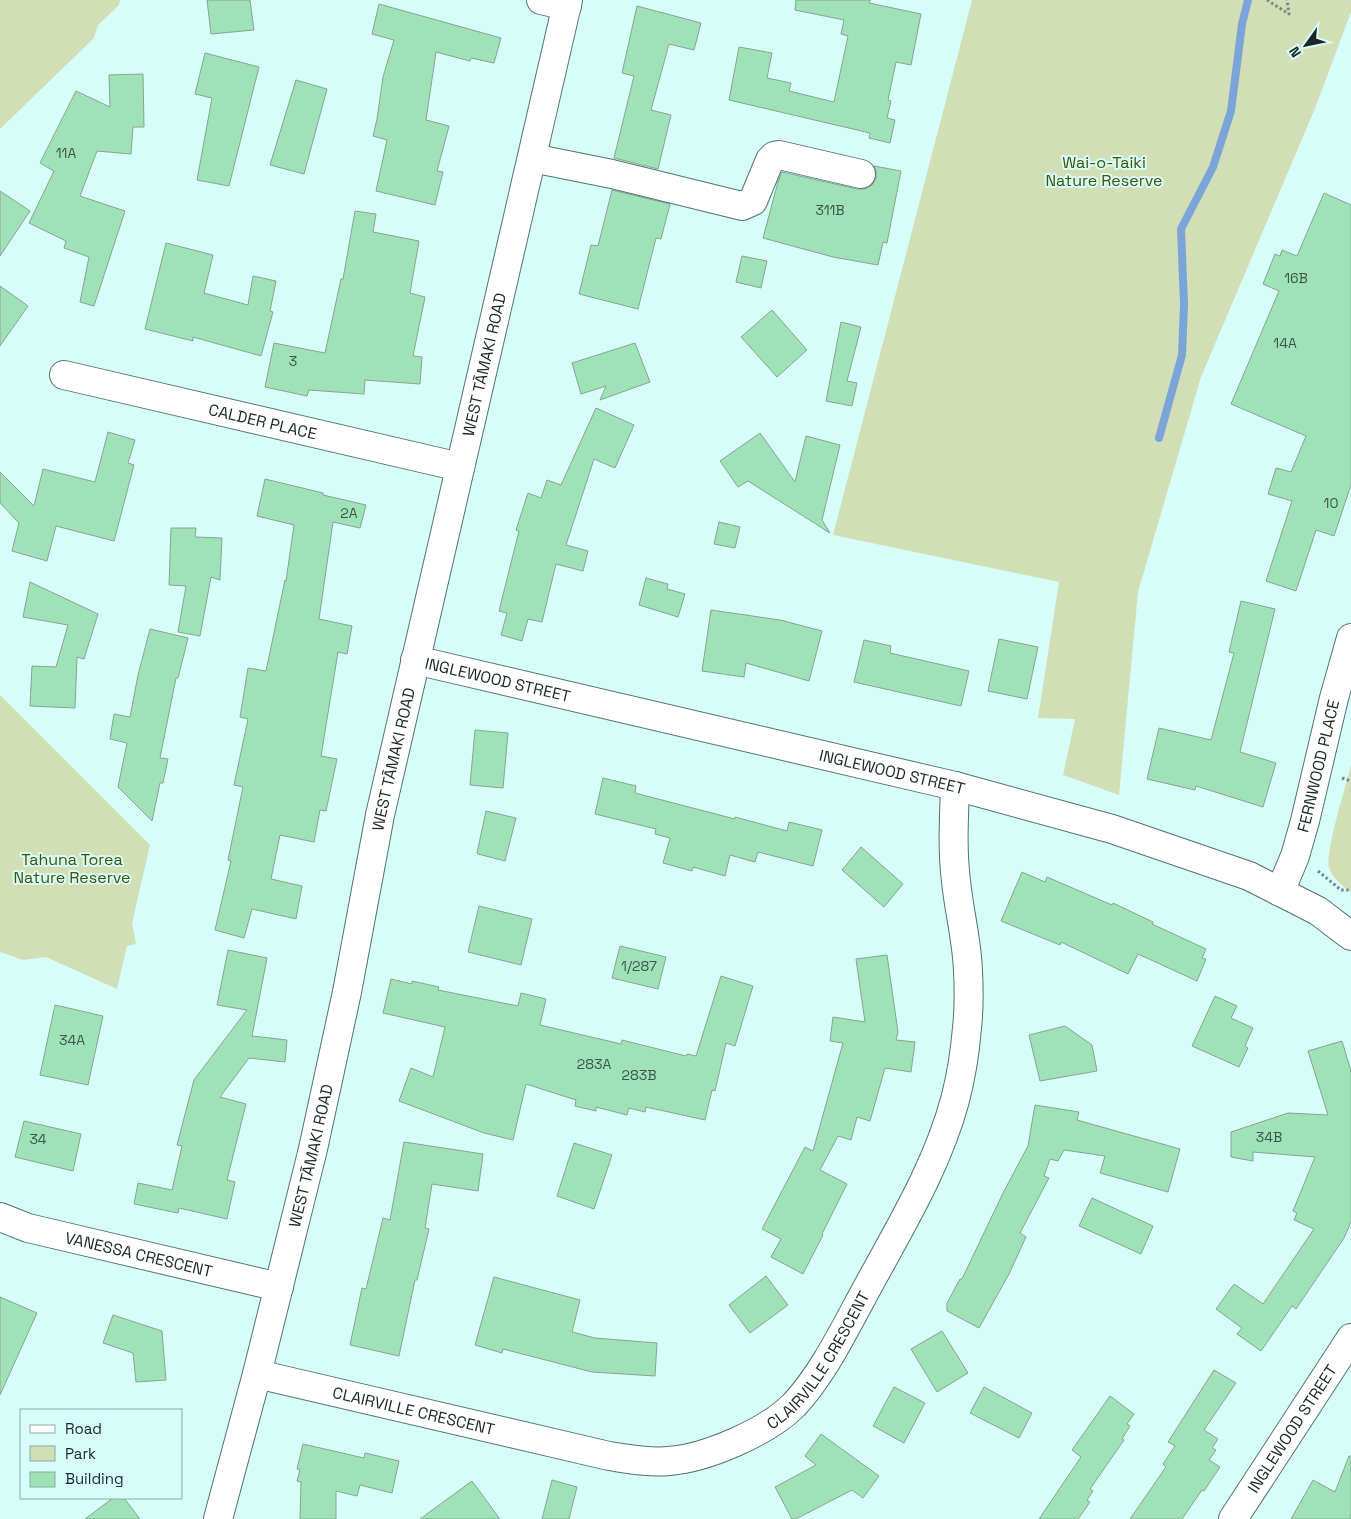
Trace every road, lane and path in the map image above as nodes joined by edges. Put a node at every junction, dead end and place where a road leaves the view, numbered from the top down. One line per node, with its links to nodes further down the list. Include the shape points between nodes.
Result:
1 (1267, 0): 2 (path, via 1289,14)
2 (1287, 0)
3 (559, 2): 4 (street, WEST TĀMAKI ROAD)
4 (532, 158): 5 (street, via 742,206 753,201 774,156); 7 (street, WEST TĀMAKI ROAD)
5 (861, 174)
6 (64, 375): 7 (street, CALDER PLACE)
7 (460, 467): 9 (street, WEST TĀMAKI ROAD)
8 (1351, 638): 11 (street, FERNWOOD PLACE)
9 (415, 660): 10 (street, INGLEWOOD STREET); 16 (street, WEST TĀMAKI ROAD, via 380,815 313,1149)
10 (955, 786): 13 (street, INGLEWOOD STREET, via 1112,829 1249,876); 18 (street, CLAIRVILLE CRESCENT, via 953,841 968,970 968,1026 955,1100 932,1164 911,1207 843,1332 819,1372 793,1405 748,1436 704,1454 667,1462 643,1461 609,1456)
11 (1295, 856): 12 (path, via 1342,890); 13 (street, FERNWOOD PLACE)
12 (1351, 890)
13 (1280, 892): 14 (street, INGLEWOOD STREET, via 1318,911)
14 (1351, 936)
15 (0, 1217): 16 (street, VANESSA CRESCENT, via 28,1228)
16 (279, 1287): 18 (street, WEST TĀMAKI ROAD)
17 (1351, 1338): 20 (street, INGLEWOOD STREET)
18 (257, 1374): 19 (street, WEST TĀMAKI ROAD)
19 (218, 1519)
20 (1233, 1519)

